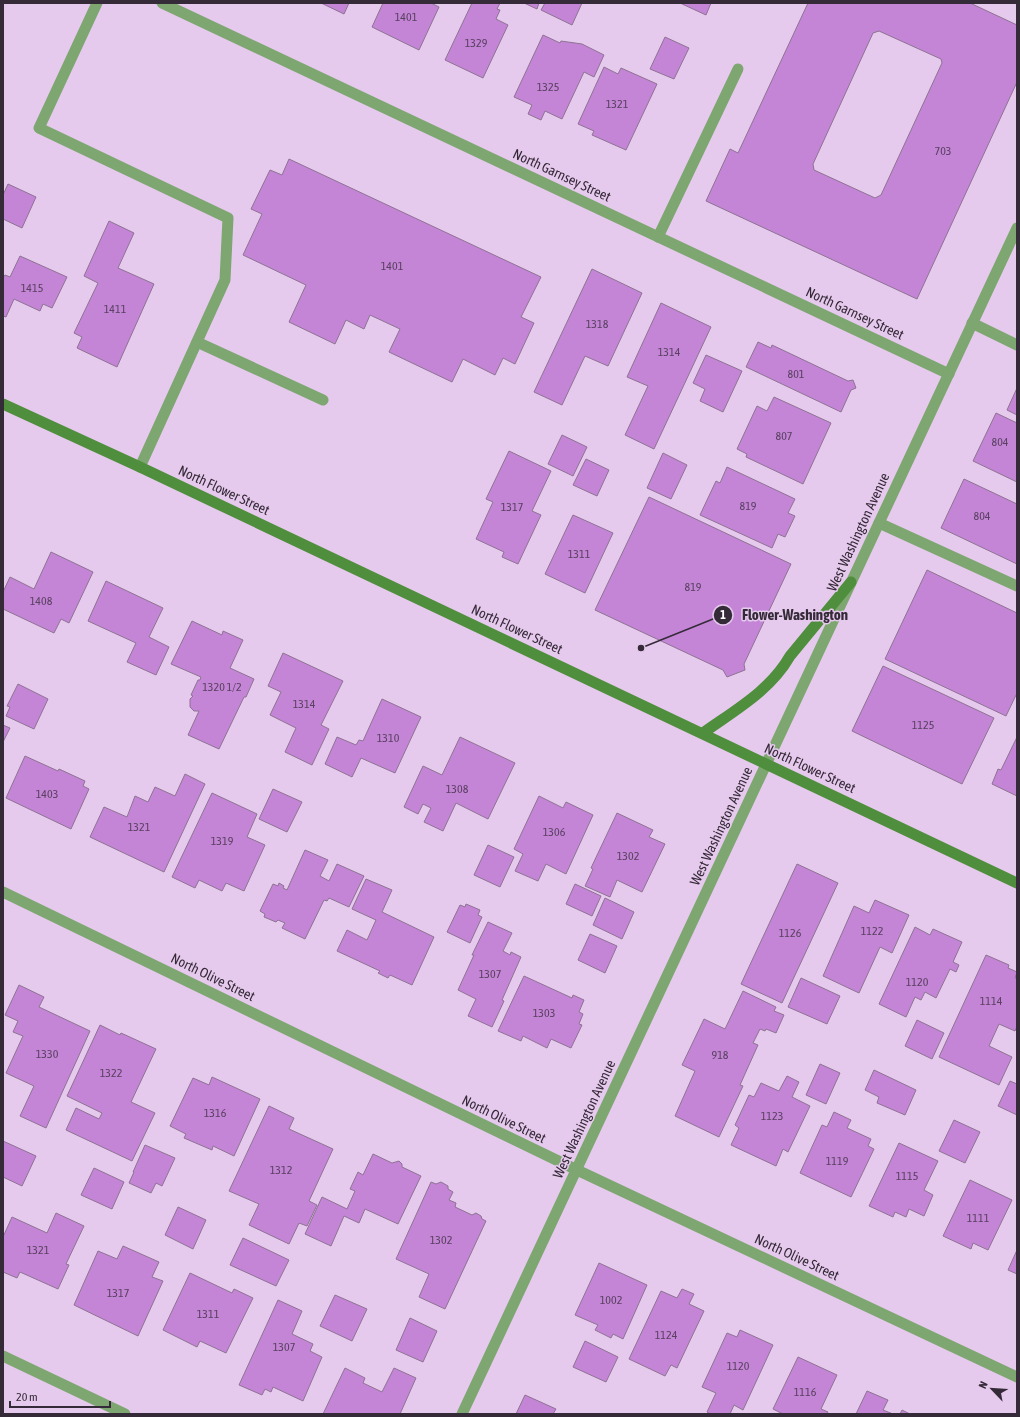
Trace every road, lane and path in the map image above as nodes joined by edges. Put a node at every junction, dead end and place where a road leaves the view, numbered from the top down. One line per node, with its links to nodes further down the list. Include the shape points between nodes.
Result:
1 (97, 3): 7 (street, via 39,128 228,218 225,280)
2 (162, 3): 5 (street, North Garnsey Street)
3 (738, 69): 5 (street)
4 (1017, 228): 6 (street, West Washington Avenue)
5 (658, 237): 9 (street, North Garnsey Street)
6 (972, 323): 8 (street); 9 (street, West Washington Avenue)
7 (196, 342): 10 (street); 12 (street)
8 (1017, 345)
9 (949, 374): 13 (street, West Washington Avenue)
10 (323, 400)
11 (3, 404): 12 (main road, North Flower Street)
12 (140, 466): 16 (main road, North Flower Street)
13 (879, 524): 14 (street, West Washington Avenue); 15 (street)
14 (851, 582): 16 (main road, via 790,656 774,680); 17 (street, West Washington Avenue)
15 (1017, 586)
16 (703, 733): 17 (main road, North Flower Street)
17 (767, 764): 18 (main road, North Flower Street); 20 (street, West Washington Avenue)
18 (1017, 883)
19 (3, 892): 20 (street, North Olive Street)
20 (577, 1170): 22 (street, North Olive Street); 24 (street, West Washington Avenue)
21 (3, 1356): 23 (street)
22 (1017, 1377)
23 (125, 1414)
24 (462, 1414)

